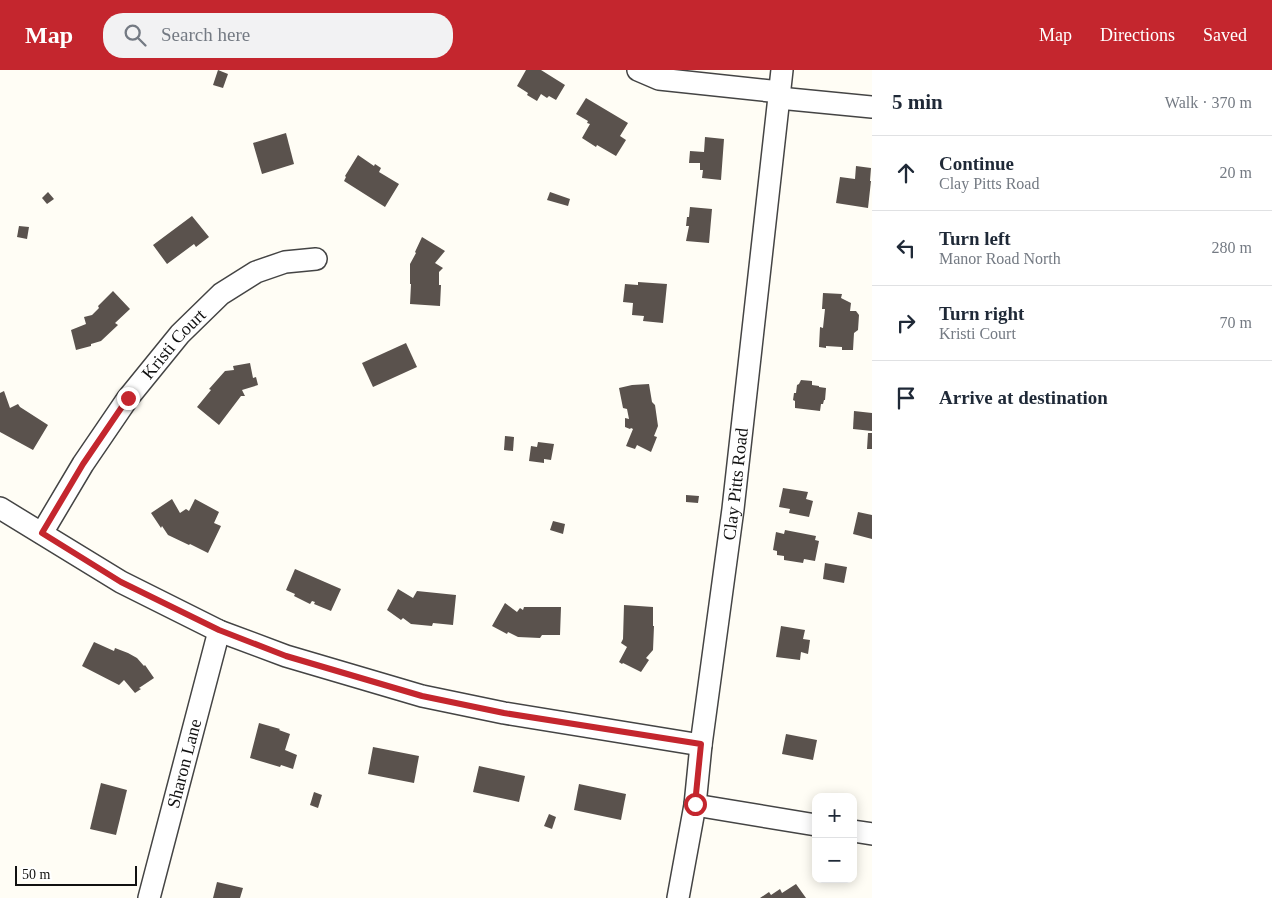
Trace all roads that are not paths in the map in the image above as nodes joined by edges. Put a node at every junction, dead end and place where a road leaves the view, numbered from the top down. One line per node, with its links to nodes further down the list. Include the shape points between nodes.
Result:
1 (638, 70): 3 (street, via 659,79)
2 (782, 70): 3 (street, Clay Pitts Road)
3 (780, 95): 4 (street); 9 (street, Clay Pitts Road, via 733,509)
4 (872, 107)
5 (316, 259): 7 (street, Kristi Court, via 285,262 256,272 221,294 180,334 128,398)
6 (0, 508): 7 (street)
7 (42, 533): 8 (street, via 121,582)
8 (219, 630): 9 (street, via 286,656 422,696 504,713); 14 (street, Sharon Lane)
9 (701, 744): 10 (street, Clay Pitts Road)
10 (695, 804): 11 (street); 15 (street, Clay Pitts Road)
11 (812, 823)
12 (857, 832): 13 (street)
13 (872, 834)
14 (150, 898)
15 (678, 898)

